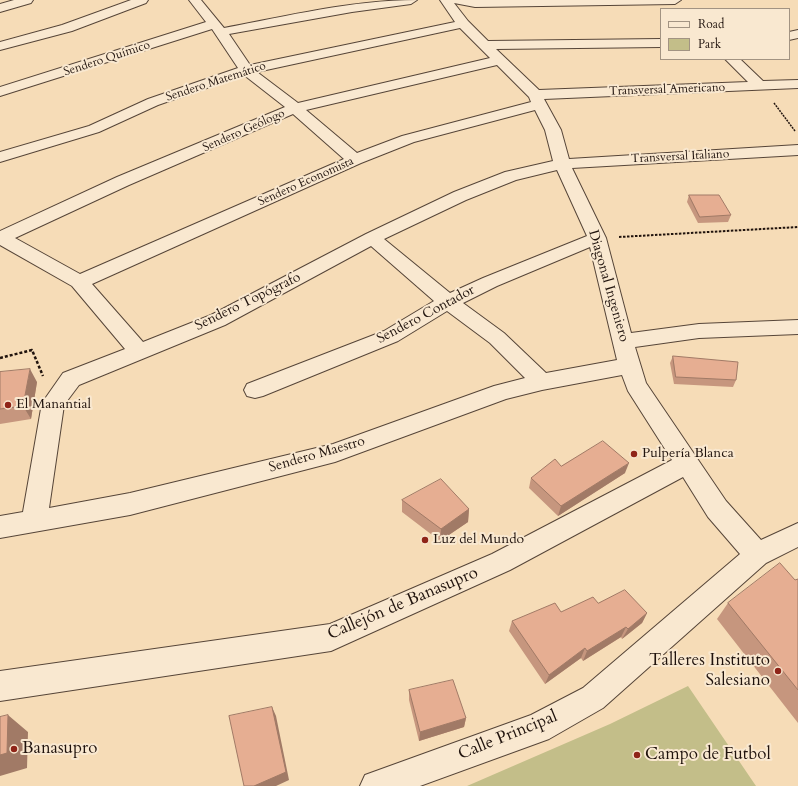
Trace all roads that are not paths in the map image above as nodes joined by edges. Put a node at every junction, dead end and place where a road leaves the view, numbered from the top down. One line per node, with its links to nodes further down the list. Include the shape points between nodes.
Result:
1 (27, 0): 8 (street)
2 (142, 0): 13 (street, via 67,28)
3 (411, 0): 10 (street, Sendero Químico)
4 (446, 0): 9 (street, Diagonal Ingeniero)
5 (458, 0): 6 (street, via 475,3)
6 (675, 0)
7 (201, 2): 10 (street)
8 (0, 8)
9 (463, 24): 12 (street, Diagonal Ingeniero); 16 (street, Sendero Matemático)
10 (217, 28): 16 (street); 19 (street, Sendero Químico)
11 (660, 42): 12 (street)
12 (485, 45): 14 (street, Diagonal Ingeniero)
13 (0, 46)
14 (500, 60): 20 (street, Diagonal Ingeniero); 21 (street, Sendero Geólogo)
15 (733, 60): 18 (street)
16 (246, 70): 21 (street); 23 (street, Sendero Matemático, via 153,102 94,129)
17 (798, 84): 18 (street, Transversal Americano)
18 (760, 86): 20 (street, Transversal Americano)
19 (0, 92)
20 (538, 100): 24 (street, Sendero Economista, via 408,140); 25 (street, Diagonal Ingeniero, via 553,130)
21 (294, 108): 24 (street); 26 (street, Sendero Geólogo, via 123,181)
22 (798, 150): 25 (street, Transversal Italiano)
23 (0, 157)
24 (355, 160): 29 (street, Sendero Economista)
25 (562, 164): 27 (street, Sendero Topógrafo, via 511,176 460,196); 28 (street, Diagonal Ingeniero)
26 (0, 238): 29 (street)
27 (372, 238): 30 (street); 33 (street, Sendero Topógrafo, via 218,320)
28 (597, 238): 30 (street, Sendero Contador); 32 (street, Diagonal Ingeniero)
29 (80, 282): 33 (street)
30 (448, 302): 35 (street, via 496,338); 36 (street, Sendero Contador, via 391,336)
31 (798, 327): 32 (street, via 699,331)
32 (624, 341): 34 (street, Diagonal Ingeniero)
33 (139, 350): 38 (street, Sendero Topógrafo, via 71,379 53,403)
34 (629, 366): 35 (street, Sendero Maestro); 37 (street, Diagonal Ingeniero, via 636,385)
35 (542, 382): 38 (street, Sendero Maestro, via 502,392 335,453 130,504)
36 (255, 390)
37 (687, 464): 41 (street, Diagonal Ingeniero, via 717,509); 42 (street, Callejón de Banasupro, via 501,562 331,637)
38 (34, 521): 39 (street, Sendero Maestro)
39 (0, 527)
40 (798, 534): 41 (street, Calle Principal)
41 (757, 554): 43 (street, Calle Principal, via 593,698 538,728)
42 (0, 686)
43 (376, 786)

